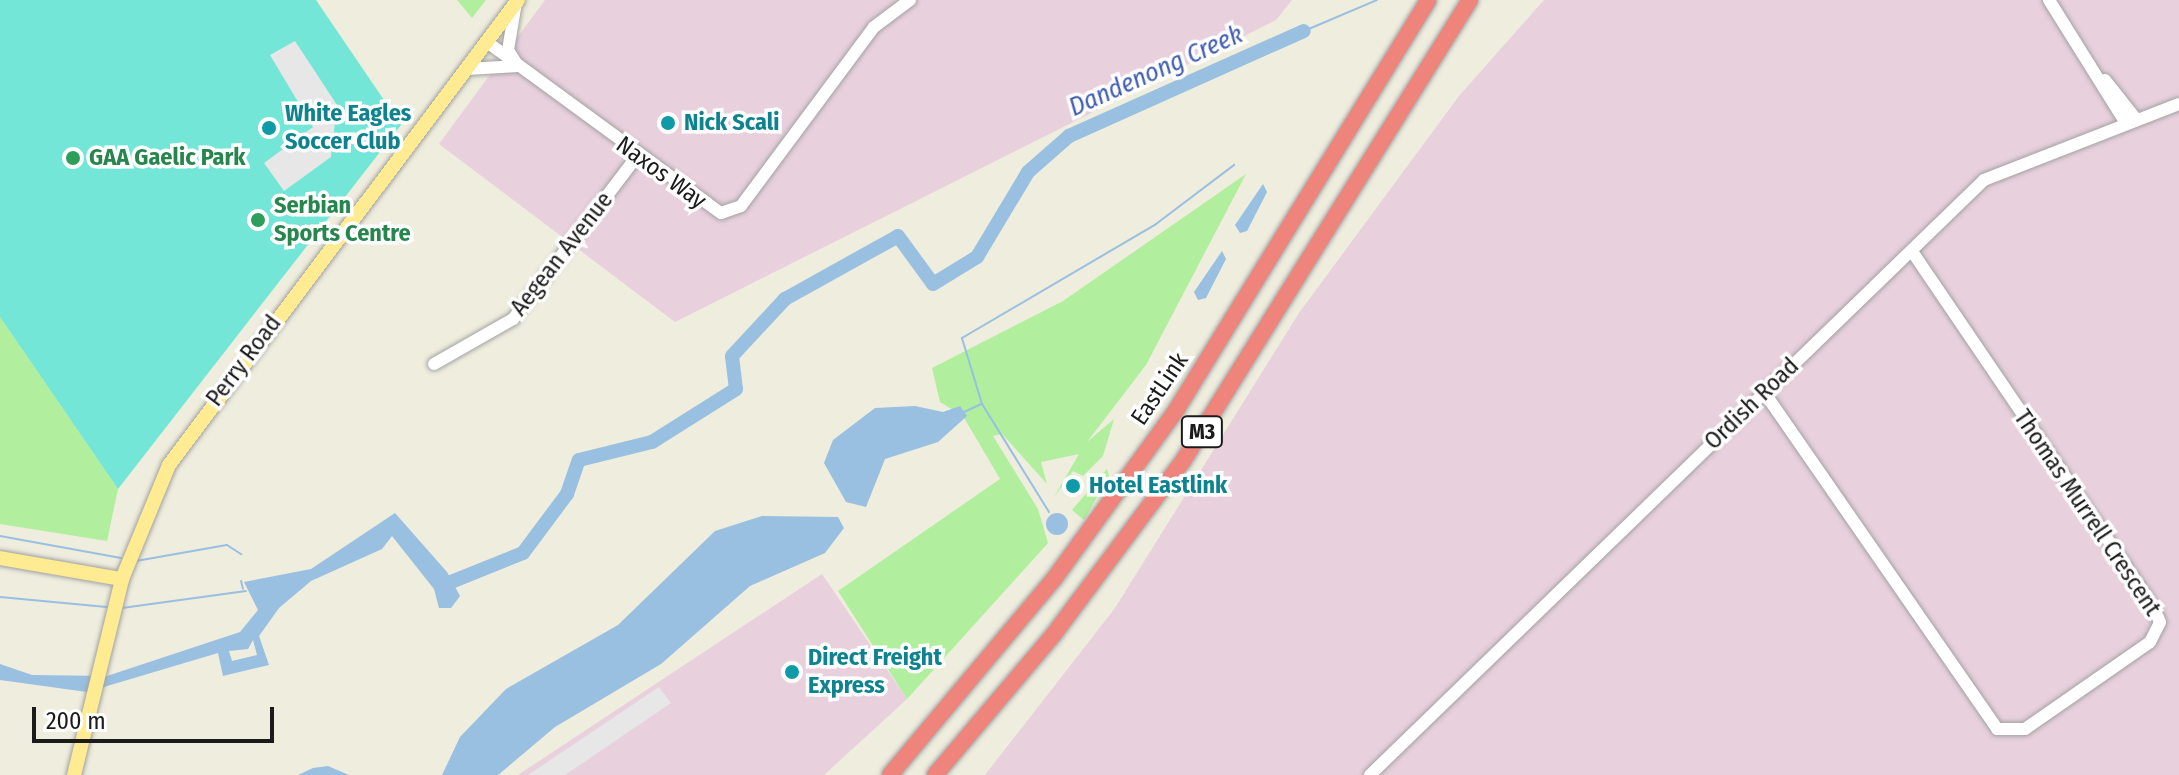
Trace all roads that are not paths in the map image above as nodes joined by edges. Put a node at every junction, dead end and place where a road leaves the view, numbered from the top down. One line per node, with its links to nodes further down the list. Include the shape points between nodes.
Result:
1 (910, 0): 11 (street, Naxos Way, via 874,27 732,211 708,209)
2 (1428, 0): 19 (highway, EastLink / M3, via 1239,313 1118,493)
3 (1470, 0): 20 (highway, M3, via 1183,461 1054,634)
4 (2049, 0): 10 (street)
5 (517, 1): 6 (main road, Perry Road); 7 (street, via 508,50)
6 (487, 42): 7 (street, Naxos Way); 8 (main road, Perry Road)
7 (518, 66): 8 (street, via 480,63); 11 (street, Naxos Way)
8 (465, 69): 16 (main road, Perry Road, via 177,452 144,513)
9 (2179, 104): 10 (street, Ordish Road)
10 (2131, 121): 12 (street, Ordish Road, via 1984,180)
11 (638, 155): 13 (street, Aegean Avenue, via 513,319)
12 (1912, 251): 14 (street, Ordish Road); 14 (street, Thomas Murrell Crescent, via 2153,606 2160,622 2150,642 2025,729 1997,729)
13 (434, 364)
14 (1764, 392): 17 (street, Ordish Road)
15 (0, 558): 16 (main road)
16 (122, 579): 18 (main road, Perry Road)
17 (1377, 773)
18 (74, 775)
19 (890, 775)
20 (935, 775)

